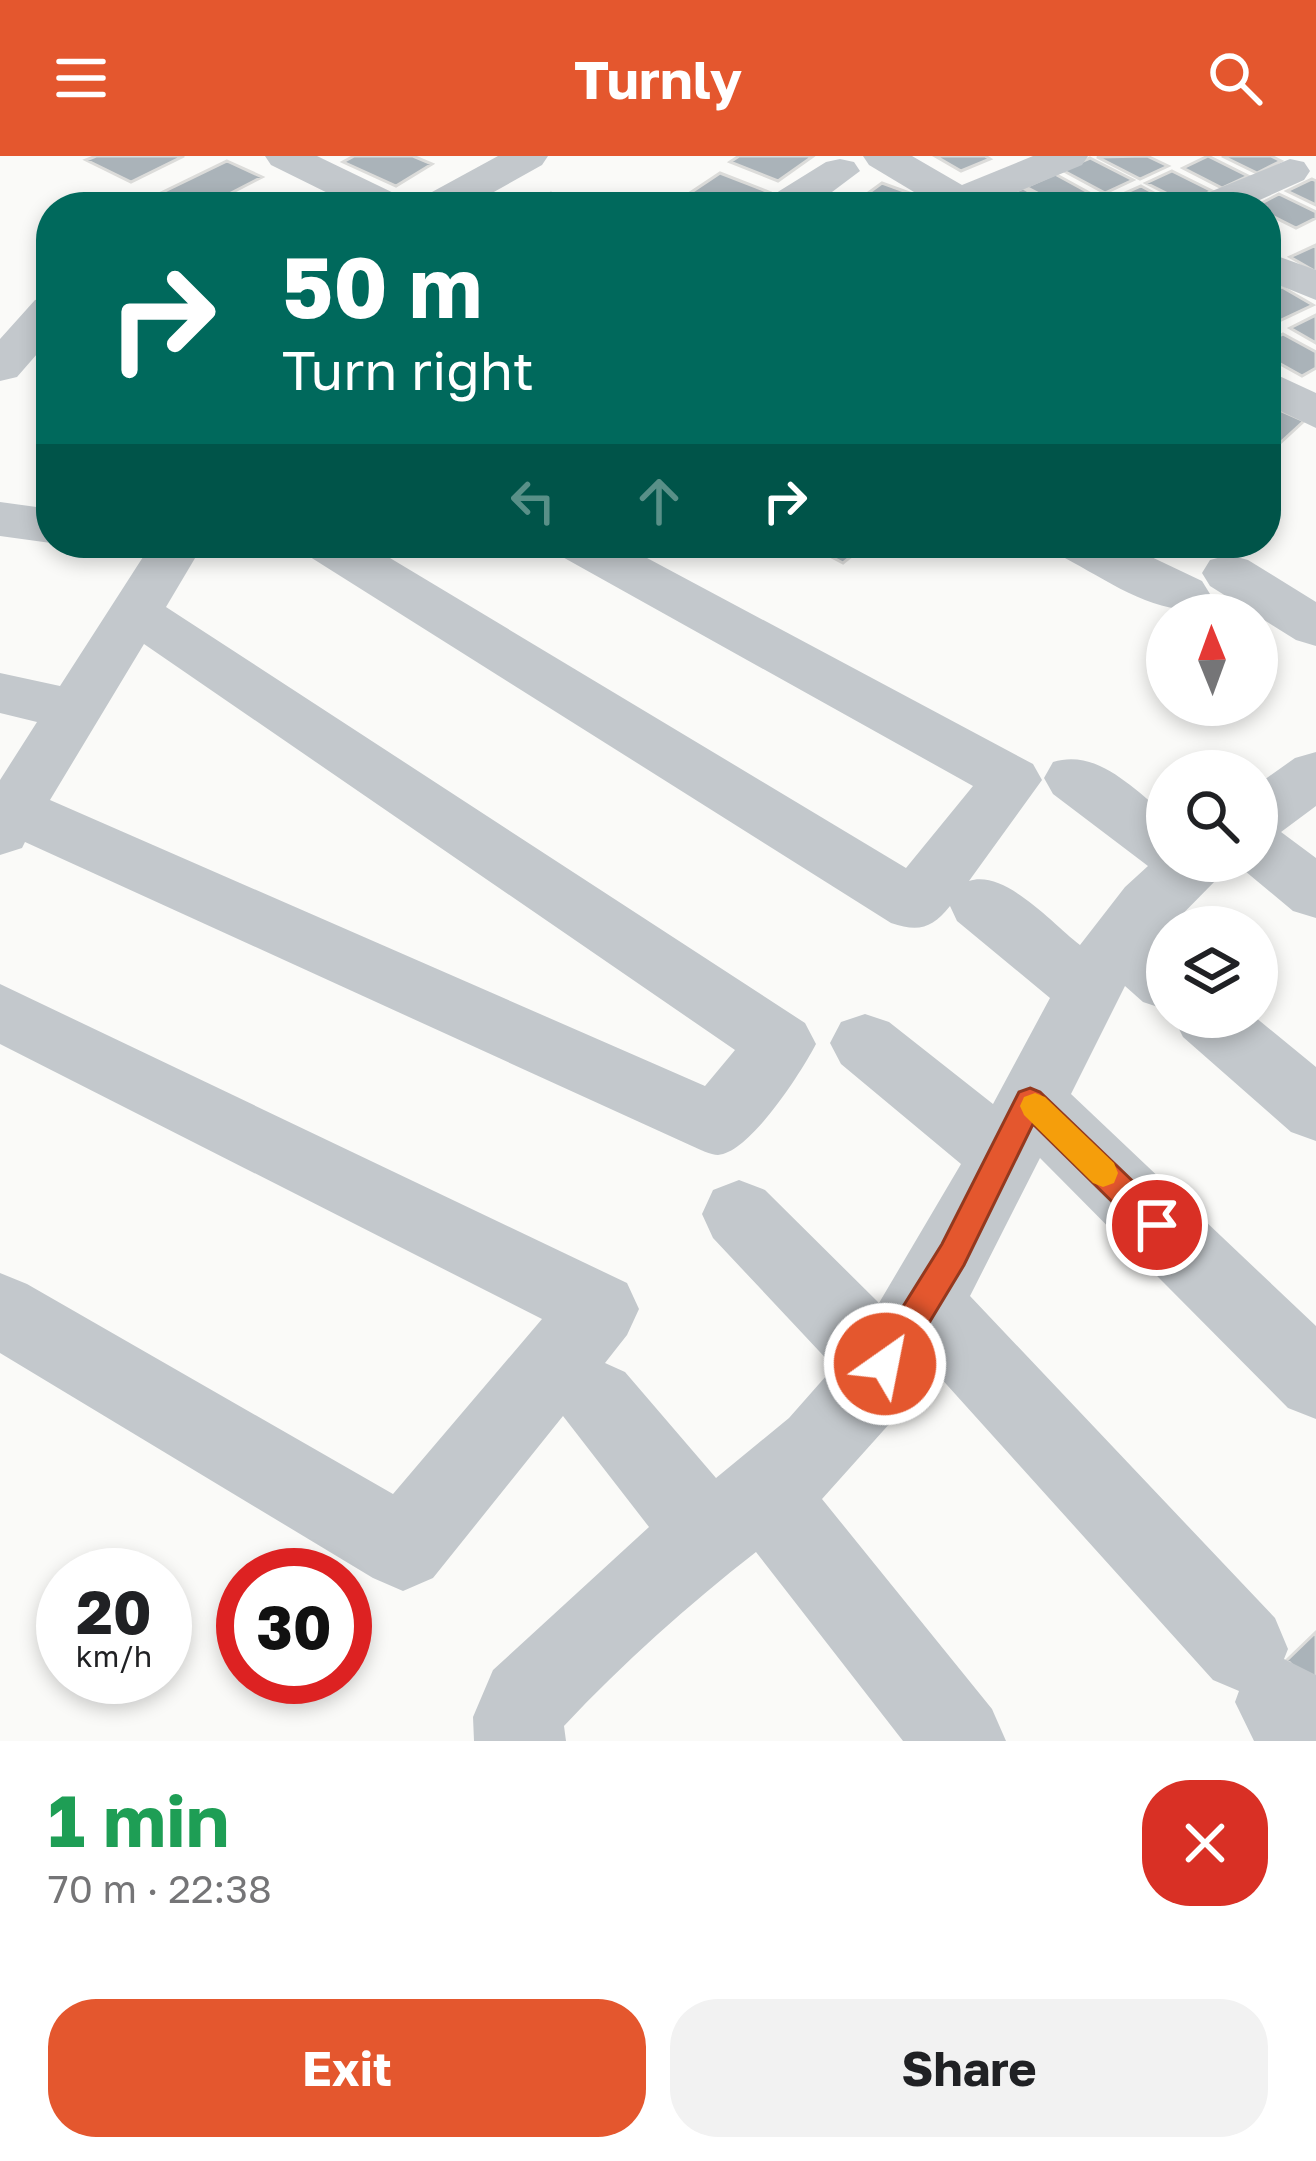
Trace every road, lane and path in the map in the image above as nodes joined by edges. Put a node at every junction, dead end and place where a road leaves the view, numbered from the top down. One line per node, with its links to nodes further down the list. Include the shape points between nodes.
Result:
1 (285, 156): 7 (street)
2 (528, 156): 8 (street)
3 (884, 156): 10 (street)
4 (1068, 156): 11 (street)
5 (840, 171): 9 (street)
6 (1290, 171): 12 (street)
7 (358, 192)
8 (463, 192)
9 (807, 192)
10 (944, 192)
11 (990, 192)
12 (1243, 192)
13 (1281, 269): 15 (street)
14 (36, 279): 16 (street)
15 (1316, 287)
16 (0, 317)
17 (36, 327): 18 (street)
18 (0, 367)
19 (1281, 393): 20 (street)
20 (1316, 413)
21 (0, 519): 22 (street)
22 (36, 524)
23 (169, 558): 27 (street)
24 (350, 558): 25 (street, via 914,905 1012,780)
25 (605, 558)
26 (1126, 558): 28 (street)
27 (135, 612): 30 (street); 34 (street, via 781,1043 717,1124)
28 (1316, 627)
29 (0, 693): 30 (street)
30 (74, 710): 34 (street)
31 (1316, 774): 33 (street)
32 (1074, 778): 35 (street)
33 (1278, 802)
34 (7, 820)
35 (1146, 823)
36 (1278, 881): 38 (street)
37 (1172, 882): 40 (street, via 1148,905)
38 (1316, 893)
39 (980, 903): 40 (street)
40 (1125, 971): 45 (street)
41 (0, 1012): 47 (street, via 601,1309 404,1548)
42 (1232, 1038): 44 (street)
43 (865, 1043): 45 (street)
44 (1316, 1110)
45 (1016, 1128): 48 (street); 49 (street)
46 (739, 1214): 48 (street)
47 (0, 1310)
48 (905, 1334): 51 (street, via 818,1447); 52 (street)
49 (1316, 1380)
50 (597, 1400): 51 (street)
51 (736, 1514): 53 (street, via 606,1621 525,1702); 54 (street)
52 (1279, 1697)
53 (520, 1741)
54 (960, 1741)

